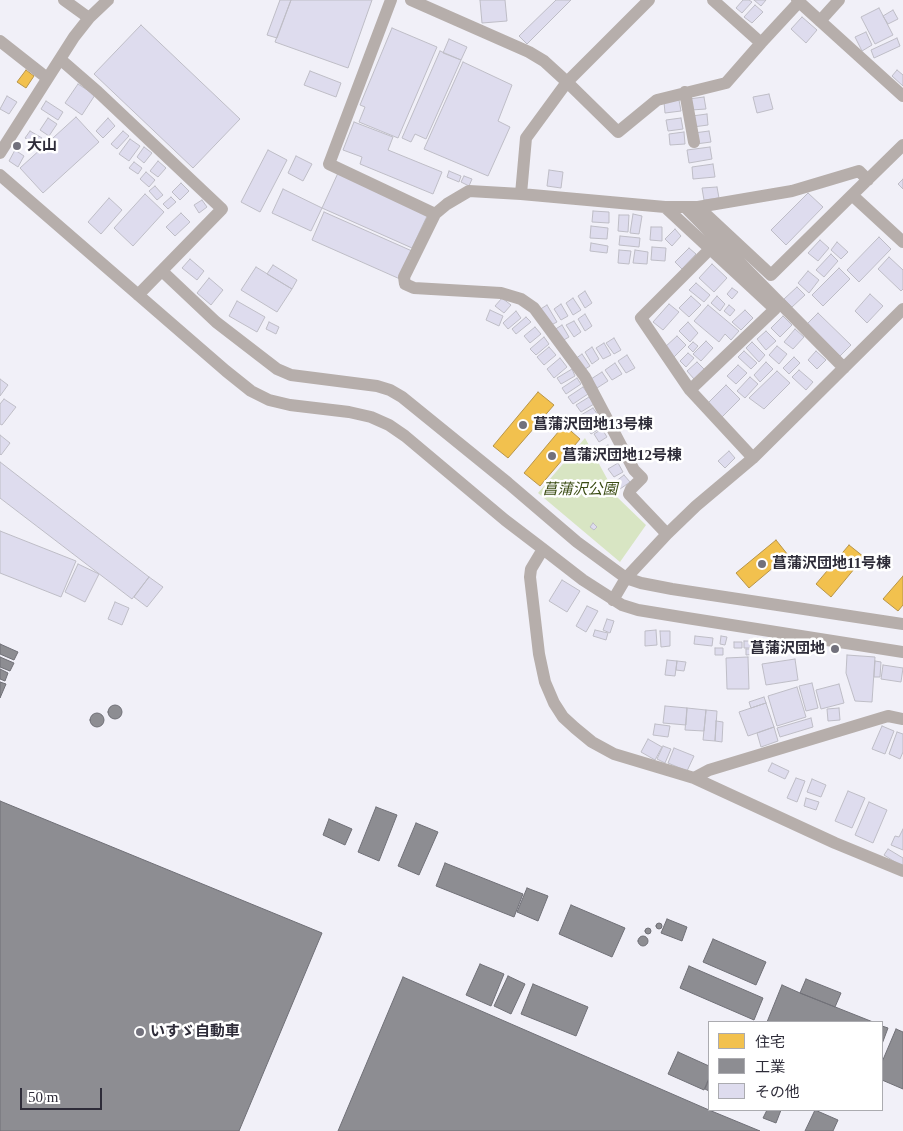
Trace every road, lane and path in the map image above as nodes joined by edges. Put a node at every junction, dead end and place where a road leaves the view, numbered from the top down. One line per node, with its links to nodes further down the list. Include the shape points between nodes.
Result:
1 (64, 0): 9 (street)
2 (108, 0): 9 (street)
3 (391, 0): 27 (street, via 329,164)
4 (411, 0): 15 (street, via 529,52)
5 (649, 0): 15 (street)
6 (713, 0): 12 (street)
7 (839, 0): 10 (street)
8 (798, 1): 10 (street); 12 (street)
9 (89, 18): 13 (street)
10 (820, 21): 17 (street)
11 (0, 41): 14 (street)
12 (761, 43): 16 (street, via 726,83)
13 (60, 59): 14 (street); 30 (street, via 222,209)
14 (47, 78): 20 (street)
15 (567, 82): 16 (street, via 618,132 656,100); 23 (street, via 526,138)
16 (685, 92): 18 (street)
17 (903, 96)
18 (694, 142)
19 (903, 145): 22 (street)
20 (0, 153)
21 (0, 175): 31 (street)
22 (868, 180): 24 (street); 26 (street, via 859,171 792,191)
23 (520, 194): 25 (street); 27 (street, via 469,191)
24 (852, 196): 26 (street, via 771,275); 28 (street)
25 (665, 207): 26 (street); 29 (street)
26 (692, 207): 33 (street)
27 (435, 214): 36 (street, via 404,277 405,284 414,288 501,293 521,299 534,308 585,376 634,470 642,478 629,494)
28 (903, 242)
29 (710, 249): 34 (street, via 641,318); 34 (street, via 775,309)
30 (162, 271): 31 (street); 38 (street, via 216,322 277,369 291,375 390,390)
31 (138, 295): 37 (street, via 251,391 269,400 350,412 389,425)
32 (903, 308): 33 (street)
33 (844, 368): 35 (street)
34 (690, 390): 35 (street)
35 (753, 458): 36 (street)
36 (667, 534): 38 (street)
37 (543, 549): 39 (street); 43 (street, via 531,569 530,588 539,654 554,703 575,728 614,754)
38 (626, 578): 39 (street); 40 (street, via 664,587)
39 (613, 600): 41 (street, via 638,610)
40 (903, 624)
41 (903, 652)
42 (903, 718): 43 (street, via 888,716 709,770)
43 (694, 778): 44 (street)
44 (903, 871)

